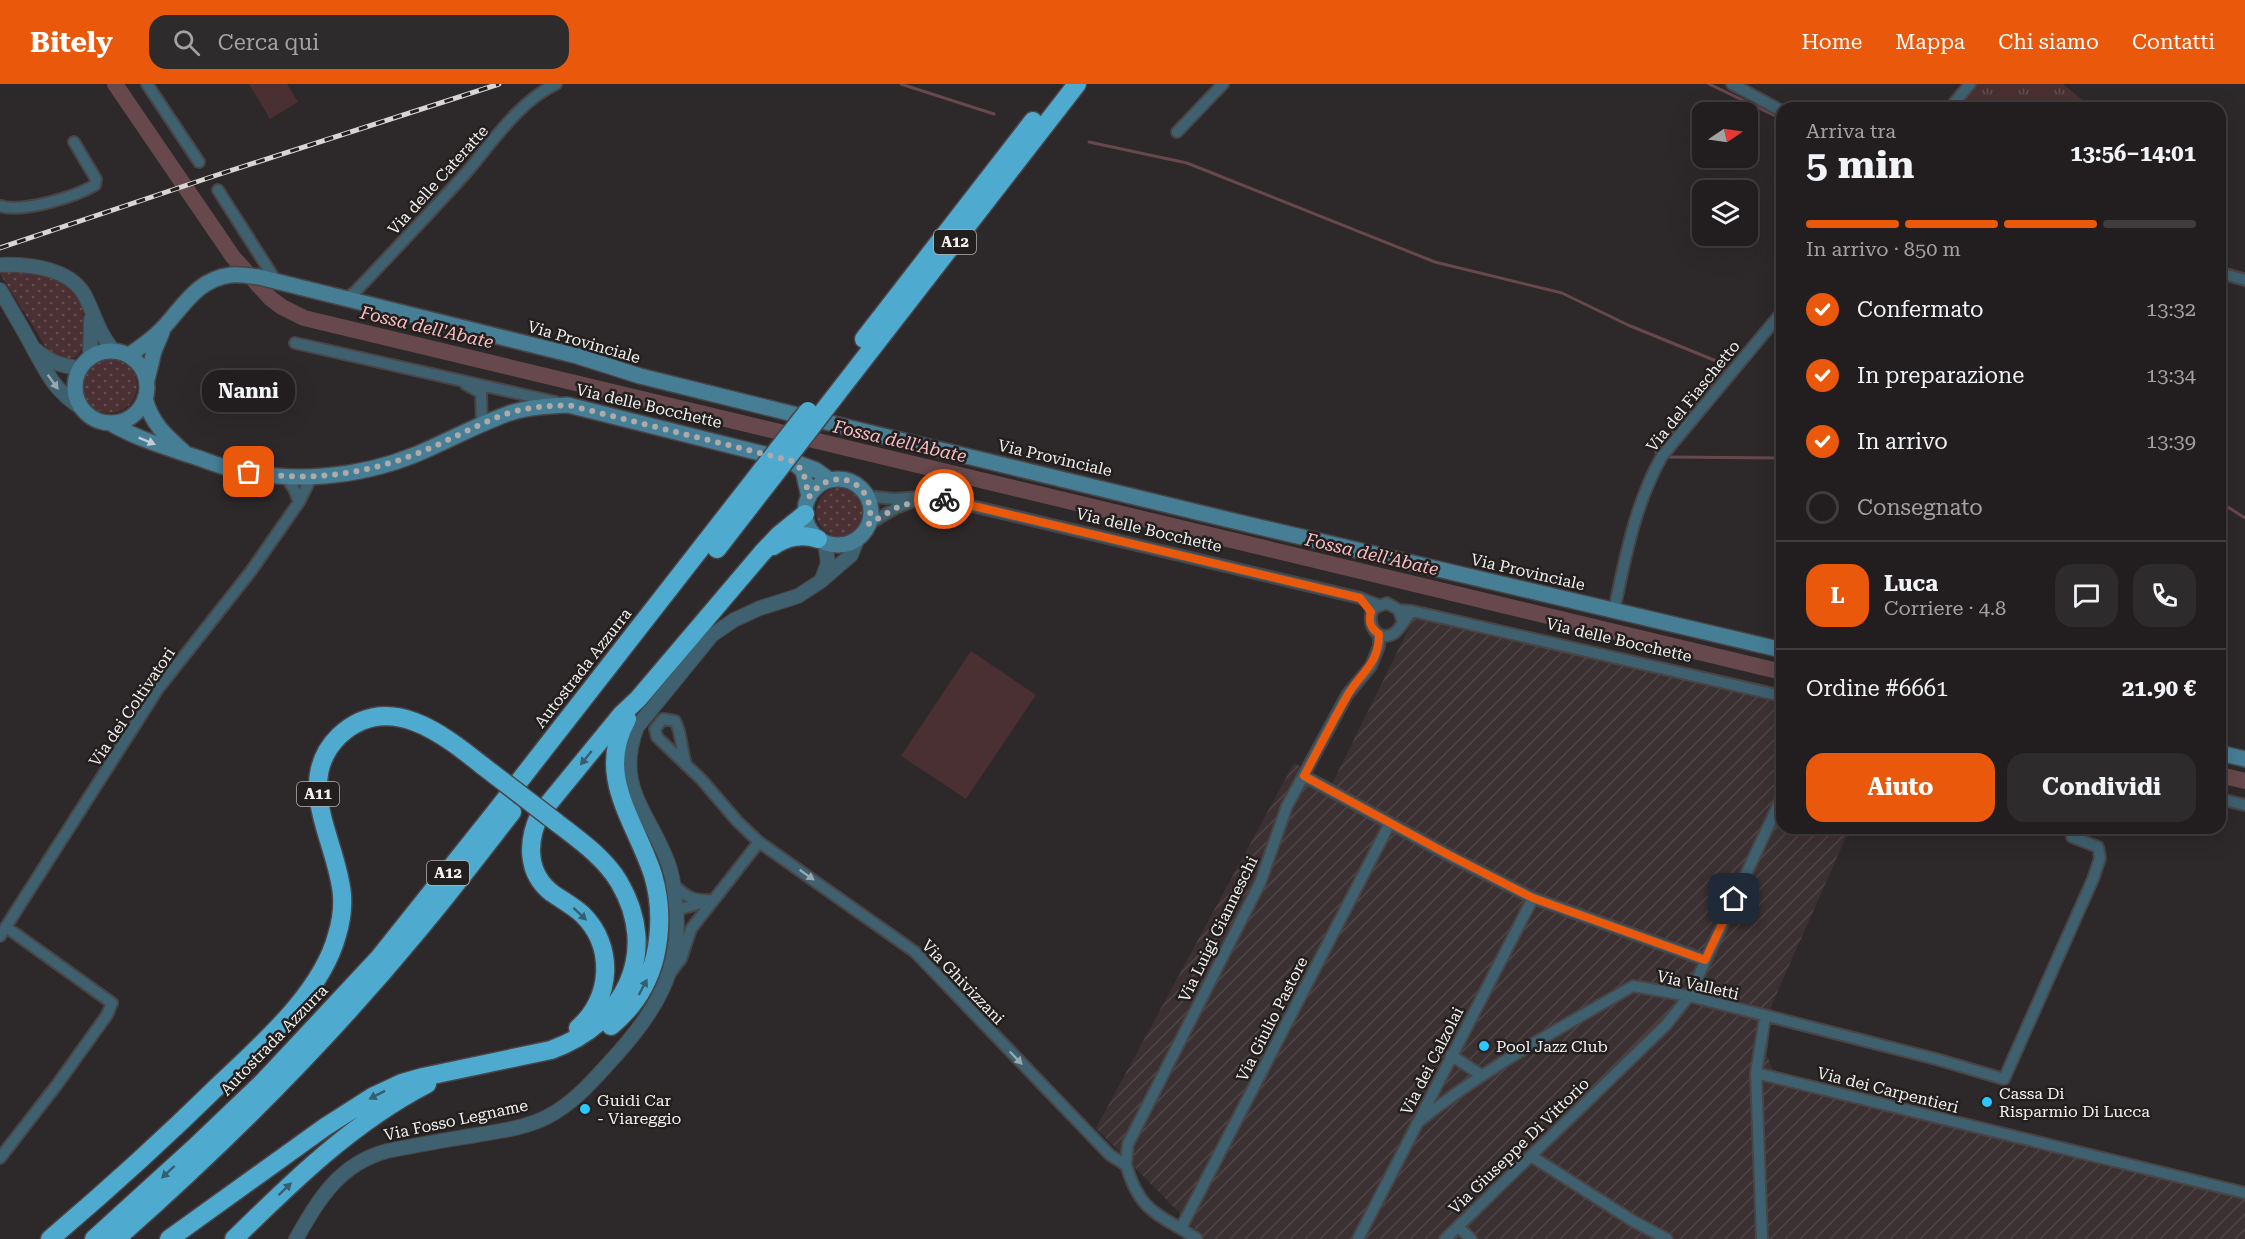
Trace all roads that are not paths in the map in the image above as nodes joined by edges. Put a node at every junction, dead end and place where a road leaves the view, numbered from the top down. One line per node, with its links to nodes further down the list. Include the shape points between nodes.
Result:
1 (556, 84): 20 (street, Via delle Cateratte, via 524,108 355,292)
2 (1061, 84): 32 (highway, Autostrada Azzurra / A12)
3 (1077, 84): 32 (highway, Autostrada Azzurra / A12)
4 (1224, 84): 10 (street)
5 (1732, 84): 9 (street)
6 (1970, 84): 8 (street)
7 (152, 85): 12 (street)
8 (1955, 102)
9 (1776, 108)
10 (1177, 132)
11 (74, 142): 14 (street, via 96,179 95,185 76,194 19,208)
12 (199, 162)
13 (218, 190): 18 (street)
14 (0, 206)
15 (0, 265): 21 (street, via 44,269 67,277 81,289)
16 (2226, 275): 17 (street)
17 (2245, 280)
18 (276, 281): 20 (main road, Via Provinciale); 23 (main road, Via Provinciale, via 231,275 212,280 192,293)
19 (0, 290): 25 (street)
20 (345, 298): 53 (main road, Via Provinciale, via 793,414)
21 (91, 311): 26 (street, via 99,332); 28 (street)
22 (1776, 319): 53 (street, Via del Fiaschetto, via 1662,456 1648,480 1628,543)
23 (165, 326): 27 (main road, Via Provinciale); 30 (main road, Via Provinciale)
24 (295, 344): 29 (street)
25 (34, 349): 28 (street, via 64,366); 34 (street, one-way to 34, via 58,390)
26 (113, 350): 27 (main road); 28 (main road, via 97,353)
27 (129, 355): 30 (main road)
28 (85, 362): 34 (main road, via 74,387)
29 (458, 379): 33 (street); 36 (street, via 481,393)
30 (147, 380): 31 (main road)
31 (146, 398): 35 (main road, via 135,414 119,423); 37 (main road, Via delle Bocchette, via 158,428)
32 (826, 398): 39 (highway, Autostrada Azzurra / A12, bridge)
33 (568, 405): 36 (main road, Via delle Bocchette, via 509,413); 38 (main road, Via delle Bocchette)
34 (81, 407): 35 (main road, via 93,419)
35 (110, 423): 37 (main road, Via delle Bocchette, one-way to 37, via 125,433)
36 (482, 425): 41 (main road, Via delle Bocchette, via 415,455)
37 (186, 454): 40 (main road, Via delle Bocchette, via 228,468)
38 (792, 461): 42 (main road, Via delle Bocchette); 46 (main road, via 803,471)
39 (767, 475): 91 (highway, Autostrada Azzurra / A12, one-way to 91, via 378,958 264,1081); 92 (highway, Autostrada Azzurra / A12, via 416,933 305,1057)
40 (286, 477): 41 (main road, Via delle Bocchette); 45 (street)
41 (311, 478): 45 (street, Via dei Coltivatori)
42 (830, 480): 43 (main road, via 847,480); 46 (main road, via 814,489)
43 (867, 496): 44 (street); 47 (main road)
44 (930, 496): 47 (street, via 896,508); 52 (street, Via delle Bocchette, via 1360,598)
45 (299, 502): 73 (street, Via dei Coltivatori, via 251,571 158,689)
46 (807, 506): 49 (main road, via 811,532); 50 (highway)
47 (869, 524): 48 (main road)
48 (857, 540): 49 (main road, via 836,546); 51 (street, Via Fosso Legname, via 851,555)
49 (821, 541): 50 (highway, via 808,535 782,540); 51 (street, via 828,563)
50 (762, 553): 58 (highway)
51 (821, 581): 69 (street, Via Fosso Legname, via 798,596 734,620 712,636 636,727 628,760 630,780)
52 (1374, 608): 54 (street, Via delle Bocchette, via 1387,603); 55 (street, via 1370,622 1374,631)
53 (1614, 611): 56 (main road, Via Provinciale)
54 (1401, 615): 55 (street, via 1398,630); 57 (street, Via delle Bocchette, via 1412,611)
55 (1384, 634): 62 (street, Via Luigi Gianneschi, via 1371,666 1347,695)
56 (1776, 649)
57 (1776, 695)
58 (638, 699): 78 (highway, one-way to 58, via 586,1042 625,1014 645,985 657,947 660,918 656,887 614,771 617,740); 78 (highway, one-way to 78, via 540,814 531,838 532,860 540,879 589,922 604,961 604,985 597,1007)
59 (2226, 754): 60 (main road)
60 (2245, 759)
61 (686, 764): 68 (street, Via Ghivizzani)
62 (1304, 776): 66 (street); 86 (street, Via Luigi Gianneschi, via 1287,806 1260,883 1128,1144)
63 (2226, 800): 64 (street)
64 (2245, 805)
65 (1776, 810): 74 (street, Via Giuseppe Di Vittorio)
66 (1390, 823): 70 (street); 89 (street, Via Giulio Pastore)
67 (2072, 837): 77 (street, Via Valletti, via 2098,847 2100,858 2004,1078)
68 (759, 842): 71 (street); 86 (street, Via Ghivizzani, one-way to 86, via 915,952 1110,1155)
69 (674, 885): 71 (street, via 688,898); 72 (street, Via Fosso Legname)
70 (1533, 898): 74 (street); 79 (street, Via dei Calzolai)
71 (711, 901): 72 (street, via 691,920); 75 (street, via 691,929 681,959)
72 (678, 916): 75 (street, Via Fosso Legname)
73 (3, 932): 85 (street, via 112,1003 56,1086)
74 (1705, 960): 76 (street, Via Giuseppe Di Vittorio)
75 (671, 972): 95 (street, Via Fosso Legname, via 635,1034 561,1109 524,1126 373,1155 342,1173 320,1198)
76 (1689, 996): 77 (street, Via Valletti); 82 (street, Via Valletti, via 1633,986); 84 (street, Via Giuseppe Di Vittorio, via 1666,1025)
77 (1765, 1017): 81 (street)
78 (551, 1050): 80 (highway); 90 (highway, A11, bridge, via 589,1032 610,1013 632,970 635,933 628,901 613,873 556,822 439,734 401,717 368,720 339,737 325,756 318,781 319,805 342,895 340,926 323,970 296,1006 246,1059)
79 (1451, 1055): 82 (street); 83 (street, Via dei Calzolai)
80 (452, 1071): 93 (highway, one-way to 93, via 412,1080 372,1097); 94 (highway, one-way to 80, via 323,1154 390,1105)
81 (1756, 1073): 87 (street, Via dei Carpentieri); 101 (street)
82 (1481, 1075): 83 (street, Via Valletti)
83 (1417, 1123): 97 (street, Via dei Calzolai)
84 (1531, 1156): 88 (street, Via Giuseppe Di Vittorio); 100 (street)
85 (0, 1158)
86 (1126, 1165): 89 (street, via 1141,1201 1162,1219)
87 (2245, 1193)
88 (1458, 1227): 98 (street, Via Giuseppe Di Vittorio); 99 (street)
89 (1181, 1228): 96 (street)
90 (50, 1239)
91 (94, 1239)
92 (118, 1239)
93 (169, 1239)
94 (234, 1239)
95 (296, 1239)
96 (1197, 1239)
97 (1358, 1239)
98 (1445, 1239)
99 (1471, 1239)
100 (1667, 1239)
101 (1762, 1239)

